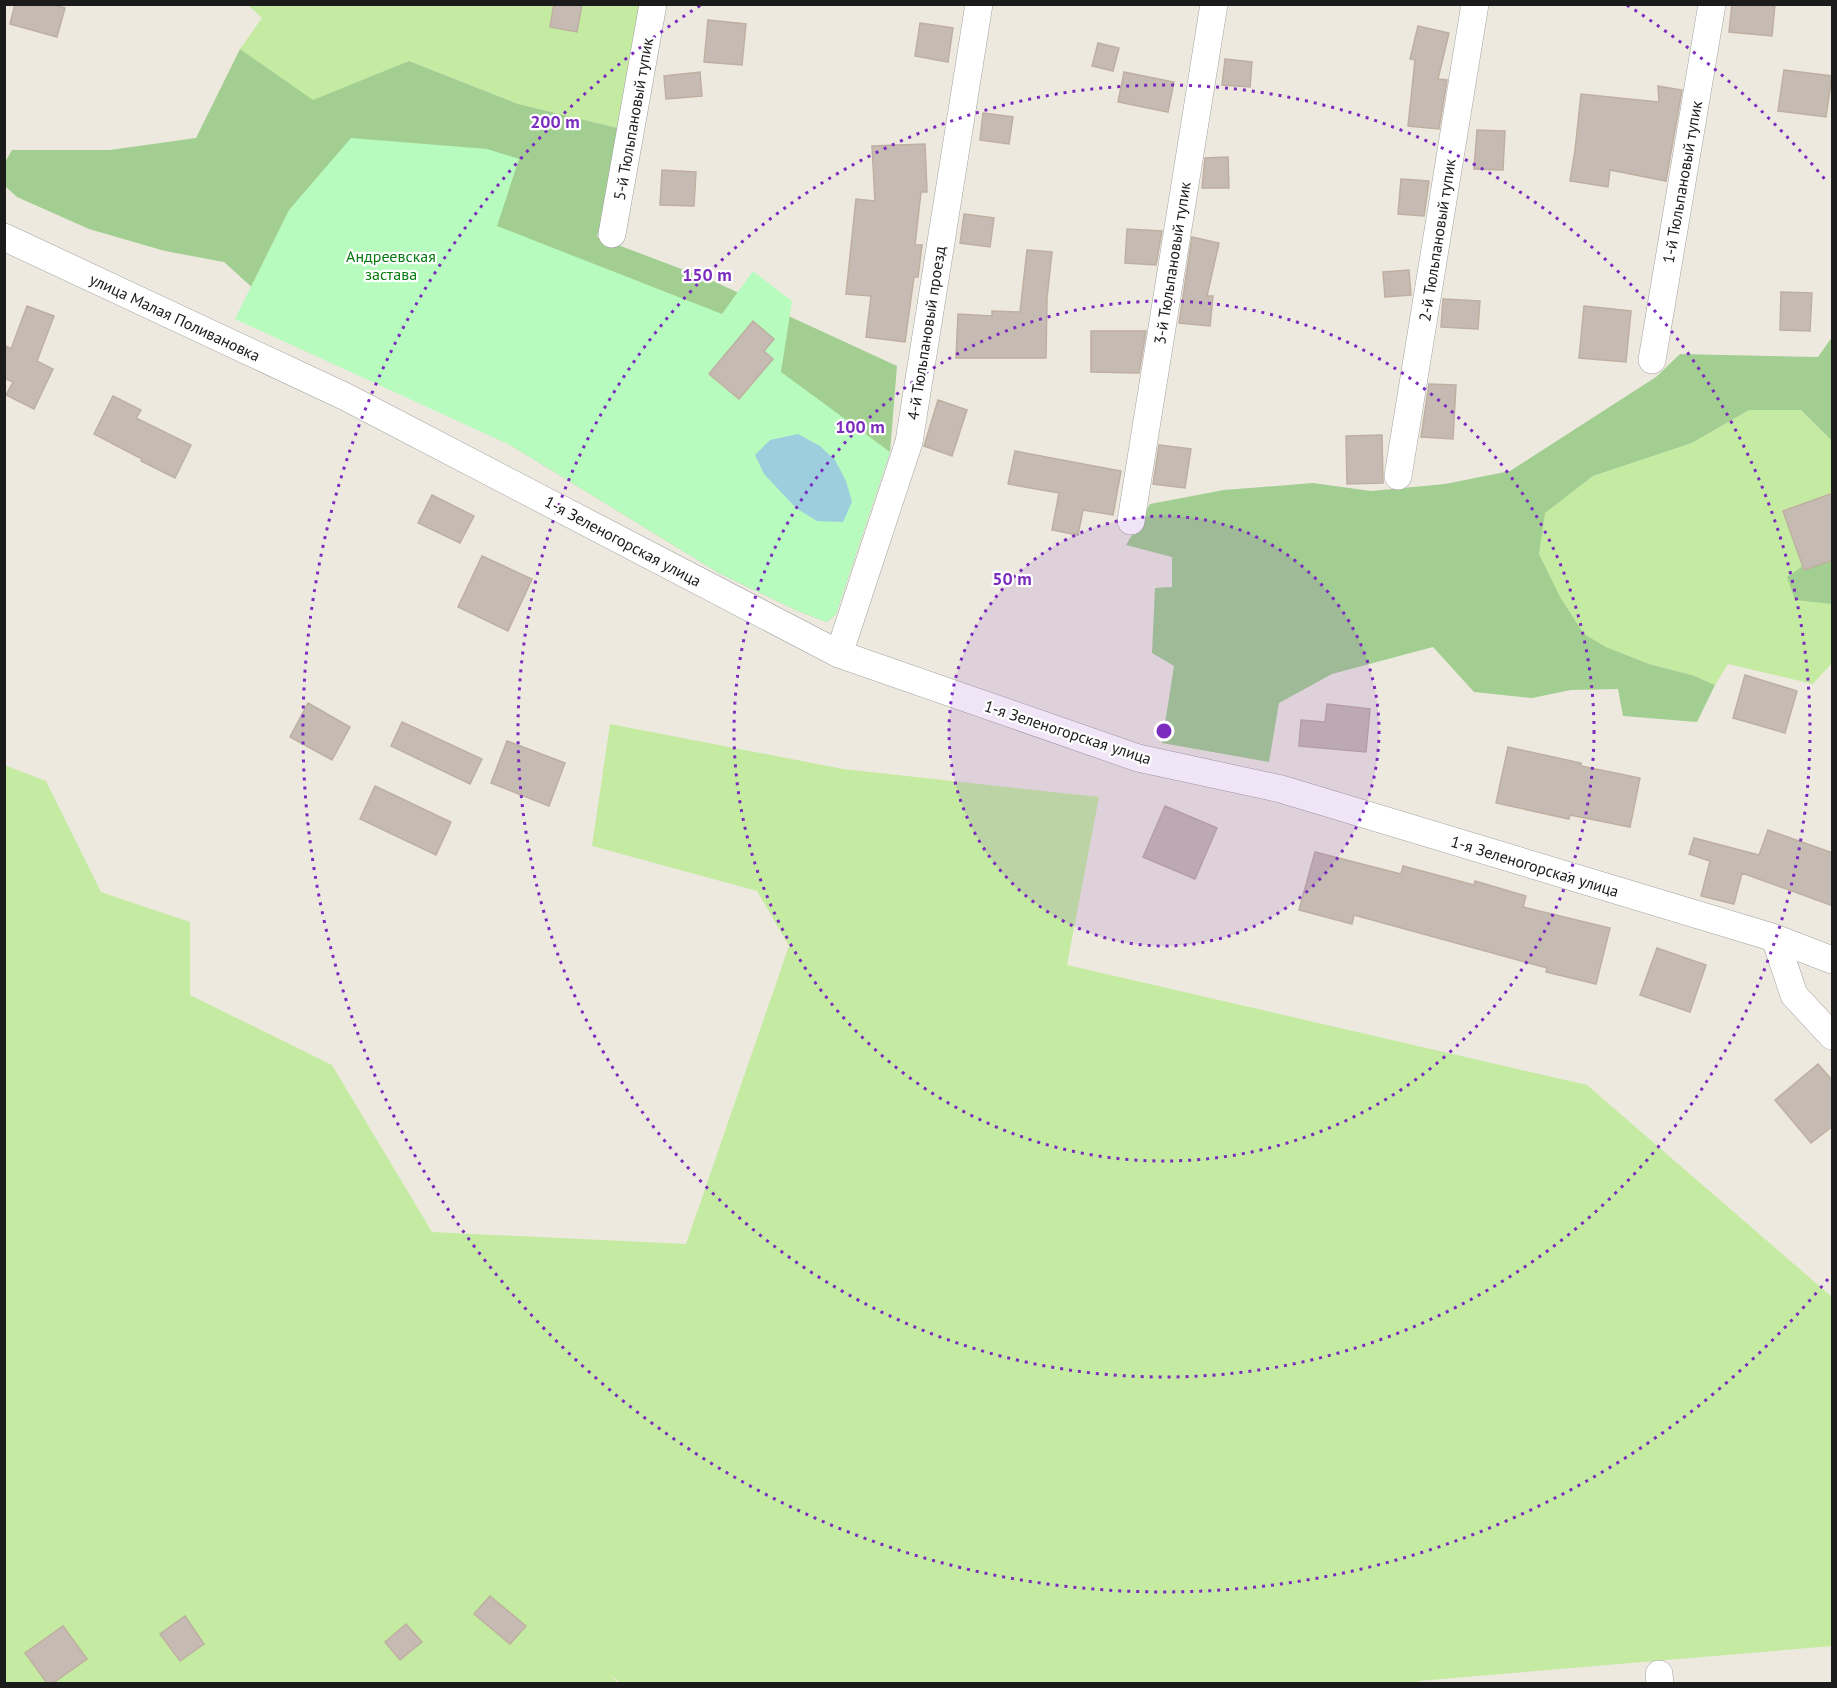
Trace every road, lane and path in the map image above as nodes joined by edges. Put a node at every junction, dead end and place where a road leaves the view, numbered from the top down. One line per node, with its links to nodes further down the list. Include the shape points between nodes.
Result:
1 (653, 4): 6 (street, 5-й Тюльпановый тупик)
2 (979, 4): 12 (street, 4-й Тюльпановый проезд, via 909,442)
3 (1214, 4): 11 (street, 3-й Тюльпановый тупик)
4 (1475, 4): 10 (street, 2-й Тюльпановый тупик)
5 (1712, 4): 8 (street, 1-й Тюльпановый тупик)
6 (612, 234)
7 (4, 237): 9 (street, улица Малая Поливановка)
8 (1652, 360)
9 (346, 397): 12 (street, 1-я Зеленогорская улица)
10 (1398, 476)
11 (1131, 521)
12 (839, 654): 13 (street, 1-я Зеленогорская улица, via 1138,758 1281,789)
13 (1775, 938): 14 (street, 1-я Зеленогорская улица); 15 (street, via 1794,995)
14 (1833, 960)
15 (1833, 1036)

